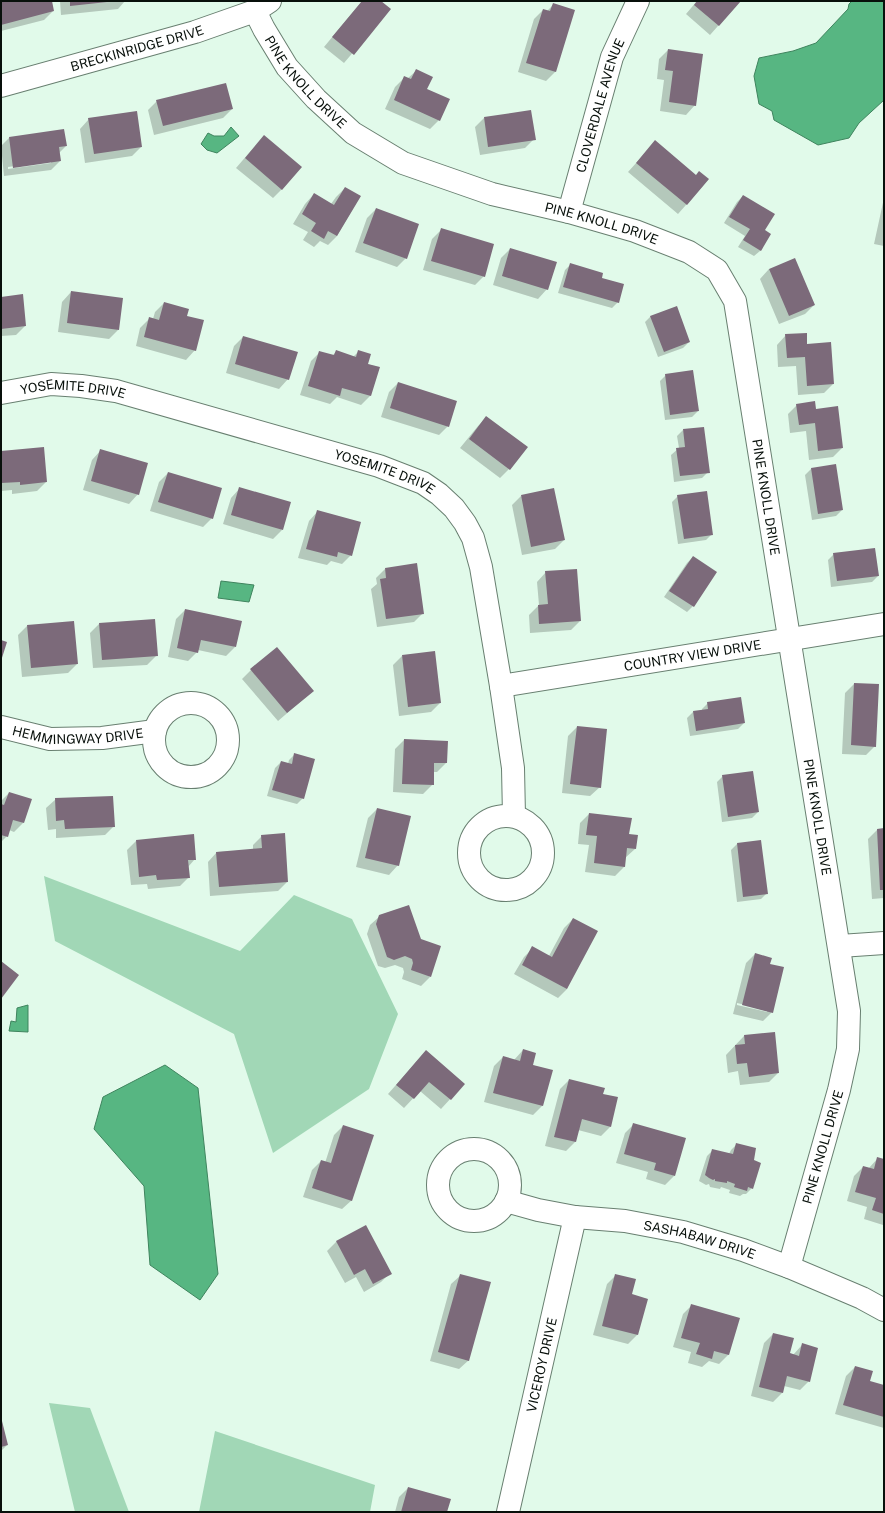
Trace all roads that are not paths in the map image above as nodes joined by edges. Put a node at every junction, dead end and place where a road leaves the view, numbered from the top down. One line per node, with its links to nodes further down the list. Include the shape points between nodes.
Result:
1 (638, 1): 4 (street, CLOVERDALE AVENUE, via 612,57)
2 (263, 6): 3 (street, BRECKINRIDGE DRIVE, via 195,32); 4 (street, PINE KNOLL DRIVE, via 264,29 287,67 316,99 353,133 403,163 492,194)
3 (1, 86)
4 (569, 212): 7 (street, PINE KNOLL DRIVE, via 635,231 689,252 717,270 735,301)
5 (1, 393): 8 (street, YOSEMITE DRIVE, via 51,384 116,391 379,466 423,483 454,508 472,538 481,567)
6 (884, 624): 7 (street, COUNTRY VIEW DRIVE)
7 (790, 639): 8 (street, COUNTRY VIEW DRIVE); 13 (street, PINE KNOLL DRIVE)
8 (501, 686): 11 (street, YOSEMITE DRIVE, via 513,768)
9 (1, 727): 10 (street, HEMMINGWAY DRIVE, via 50,739 102,738)
10 (155, 731)
11 (514, 816)
12 (884, 943): 13 (street)
13 (840, 946): 16 (street, PINE KNOLL DRIVE, via 849,1011 848,1049 839,1090)
14 (506, 1201): 15 (street, SASHABAW DRIVE)
15 (575, 1216): 16 (street, SASHABAW DRIVE, via 625,1221 683,1232); 18 (street, VICEROY DRIVE)
16 (789, 1267): 17 (street, SASHABAW DRIVE)
17 (884, 1310)
18 (508, 1512)

